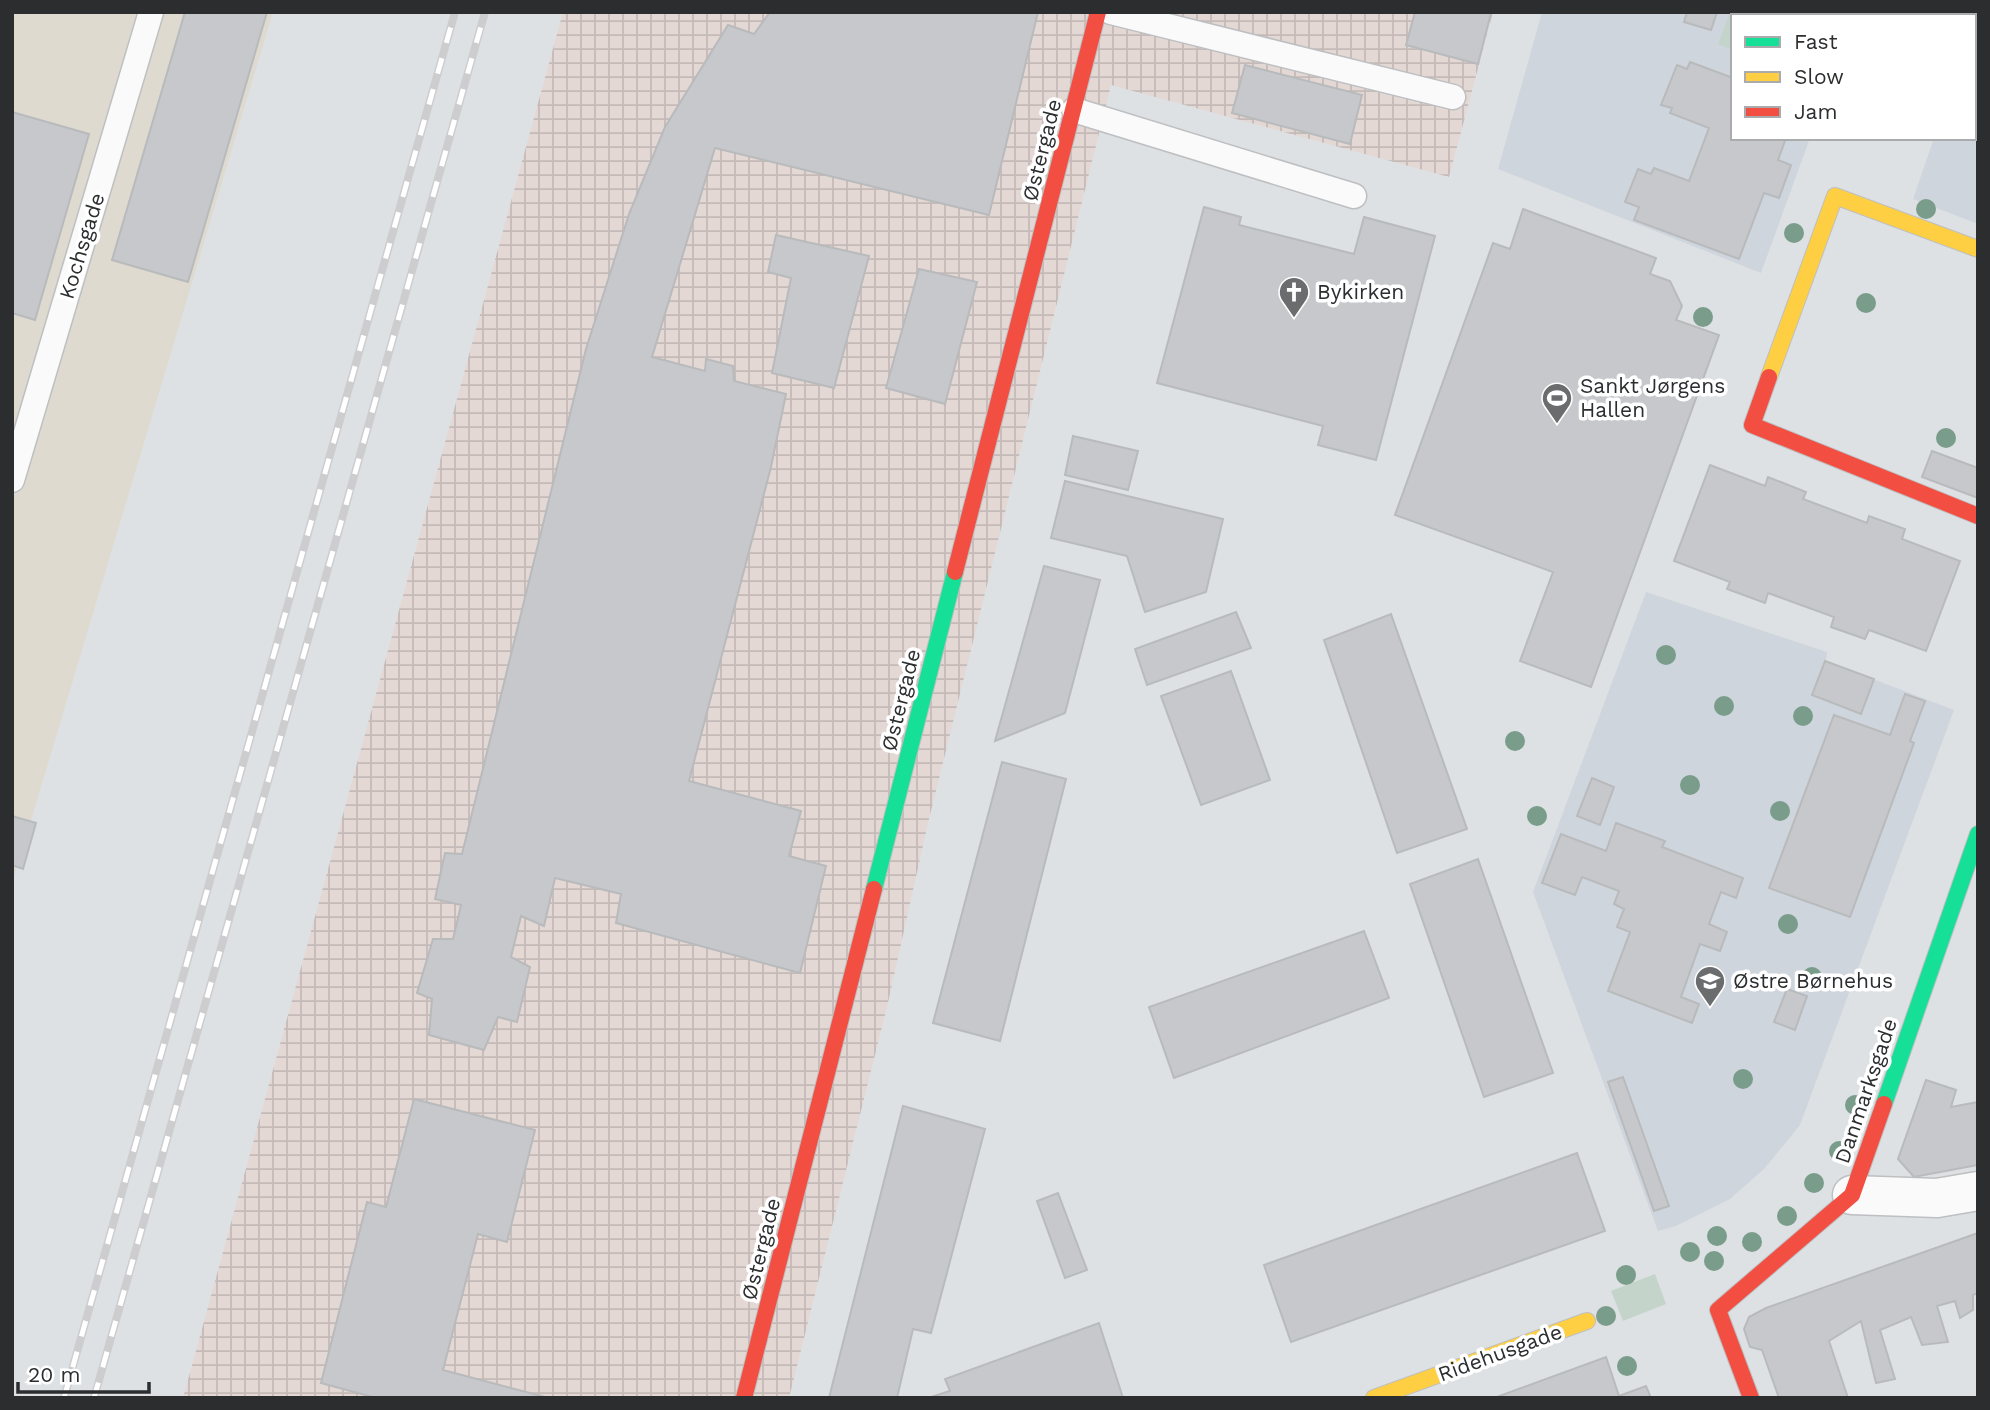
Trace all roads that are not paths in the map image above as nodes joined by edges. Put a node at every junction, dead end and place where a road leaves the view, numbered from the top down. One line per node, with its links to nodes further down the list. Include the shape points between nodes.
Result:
1 (151, 12): 8 (lane, Kochsgade)
2 (1098, 12): 5 (street, Østergade)
3 (1111, 12): 4 (lane)
4 (1453, 97)
5 (1074, 110): 6 (lane); 14 (street, Østergade)
6 (1354, 196)
7 (1978, 248): 9 (street, via 1835,196 1752,425)
8 (12, 480)
9 (1978, 516)
10 (1978, 834): 12 (street, Danmarksgade)
11 (1978, 1191): 12 (street, via 1937,1198)
12 (1852, 1195): 16 (street, Danmarksgade, via 1718,1310)
13 (1587, 1321): 15 (street, Ridehusgade)
14 (744, 1398)
15 (1374, 1398)
16 (1751, 1398)

